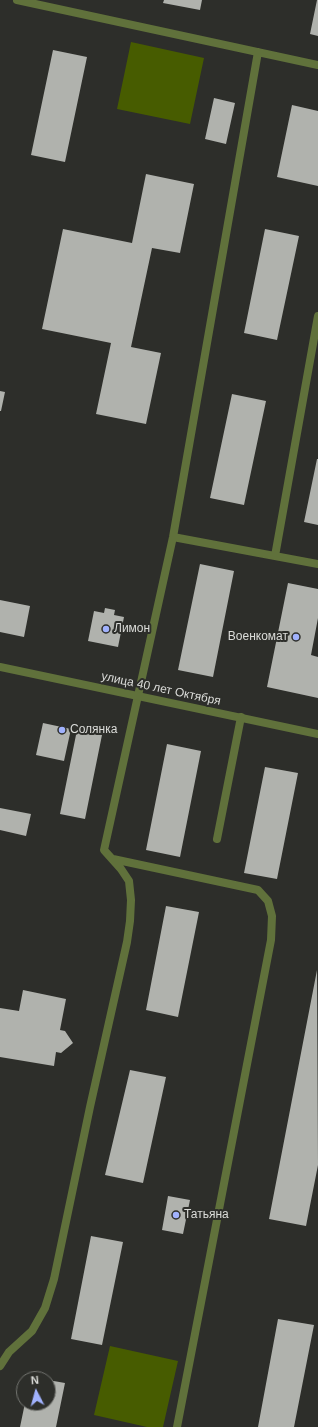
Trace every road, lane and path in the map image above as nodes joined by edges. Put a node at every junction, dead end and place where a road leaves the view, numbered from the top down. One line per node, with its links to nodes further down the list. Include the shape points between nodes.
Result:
1 (17, 0): 2 (street)
2 (258, 52): 3 (street); 5 (street)
3 (318, 65)
4 (318, 316): 6 (street)
5 (172, 537): 6 (street); 9 (street)
6 (275, 556): 7 (street)
7 (318, 564)
8 (0, 667): 9 (street, улица 40 лет Октября)
9 (138, 696): 10 (street, улица 40 лет Октября); 13 (street, via 104,850)
10 (241, 718): 11 (street, улица 40 лет Октября); 12 (street)
11 (318, 734)
12 (217, 839)
13 (113, 859): 14 (street, via 129,882 131,900 127,942 54,1279 45,1308 32,1331 10,1352); 15 (street, via 258,890 268,901 272,916 270,948)
14 (0, 1366)
15 (177, 1427)

